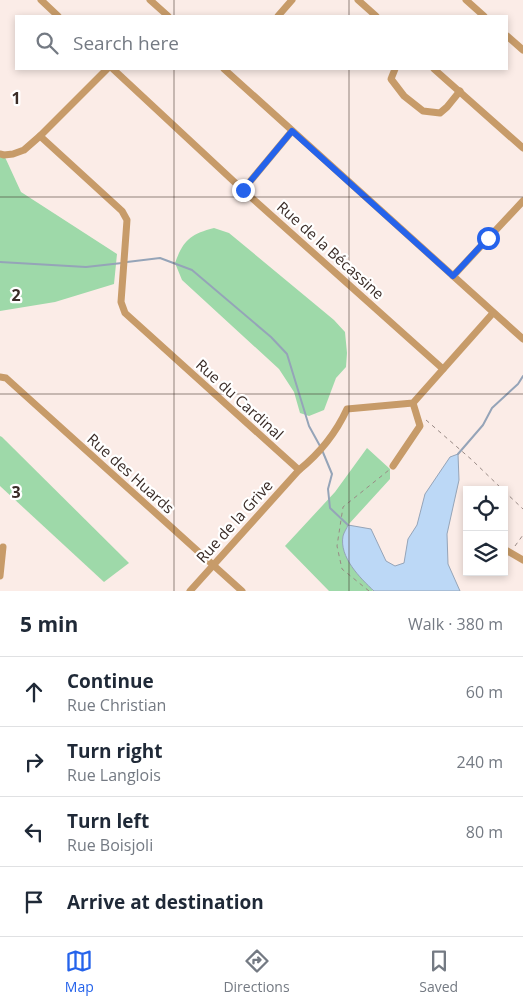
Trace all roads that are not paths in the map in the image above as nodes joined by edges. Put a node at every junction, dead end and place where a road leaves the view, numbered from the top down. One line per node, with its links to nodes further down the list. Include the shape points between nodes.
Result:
1 (41, 0): 6 (street)
2 (150, 0): 7 (street)
3 (292, 0): 8 (street)
4 (358, 0): 9 (street)
5 (466, 0): 10 (street)
6 (57, 15)
7 (167, 15)
8 (279, 15)
9 (375, 15)
10 (483, 15)
11 (508, 37): 12 (street)
12 (523, 50)
13 (106, 70): 20 (street)
14 (114, 70): 23 (street, Rue de la Bécassine)
15 (227, 70): 19 (street)
16 (394, 70): 18 (street, via 392,79 404,96 423,111 440,113)
17 (435, 70): 18 (street)
18 (460, 91): 21 (street)
19 (292, 131): 23 (street); 25 (street)
20 (40, 136): 22 (street, via 24,150); 32 (street, Rue du Cardinal, via 122,211 127,220 121,302 126,314)
21 (523, 148)
22 (0, 154)
23 (243, 190): 28 (street, Rue de la Bécassine)
24 (523, 200): 25 (street)
25 (453, 276): 26 (street)
26 (493, 312): 27 (street); 28 (street)
27 (523, 340)
28 (443, 368): 30 (street)
29 (0, 377): 36 (street, Rue des Huards, via 6,378)
30 (413, 403): 31 (street, via 420,426); 32 (street, via 347,409 316,456)
31 (393, 466)
32 (299, 470): 36 (street, Rue de la Grive)
33 (3, 548): 37 (street)
34 (508, 552): 35 (street)
35 (523, 560)
36 (213, 565): 38 (street, Rue de la Grive); 39 (street, Rue des Huards)
37 (0, 576)
38 (190, 591)
39 (242, 591)

